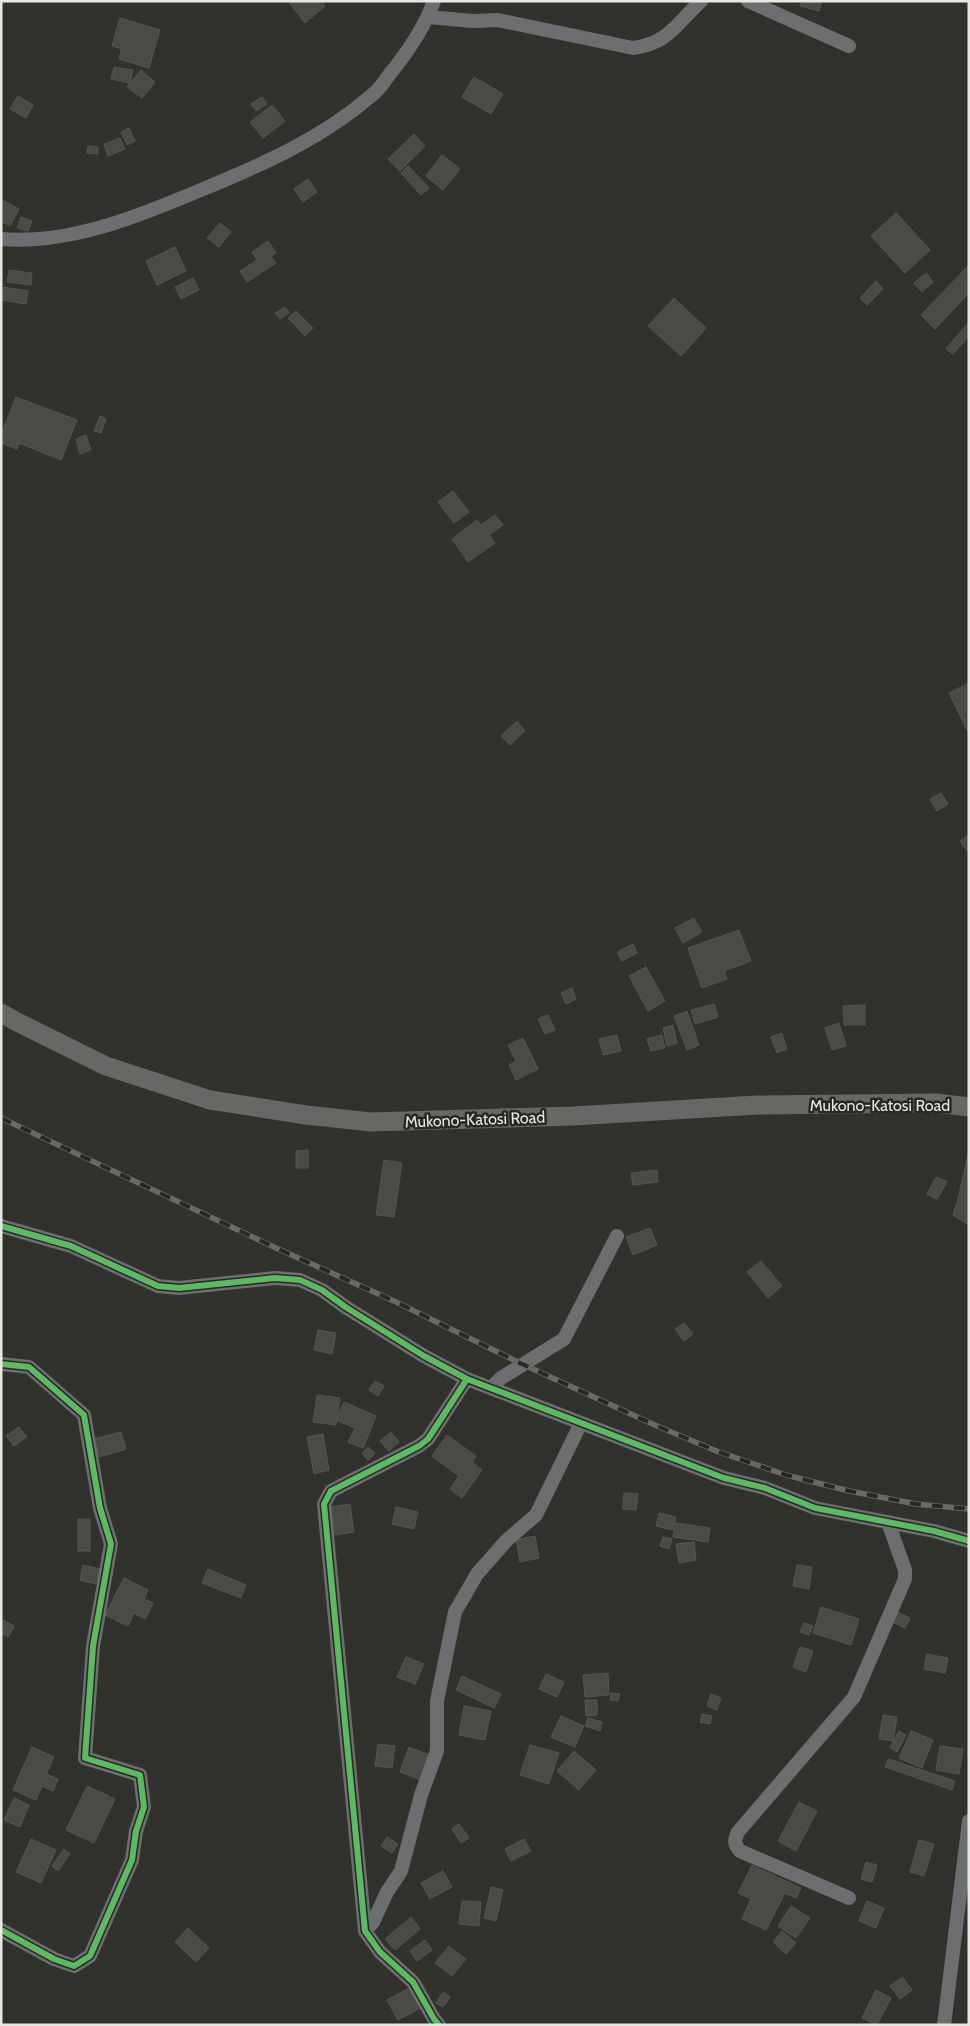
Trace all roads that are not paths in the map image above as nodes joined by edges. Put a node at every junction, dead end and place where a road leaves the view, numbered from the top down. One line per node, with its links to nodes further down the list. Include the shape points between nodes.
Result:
1 (434, 1): 4 (street)
2 (700, 1): 4 (street, via 659,42 633,48 498,20)
3 (748, 1): 5 (street)
4 (428, 18): 6 (street, via 405,56 374,94 328,129 278,155 137,216 42,239)
5 (849, 46)
6 (1, 239)
7 (1, 1013): 8 (main road, Mukono-Katosi Road, via 106,1066 210,1100 306,1116 371,1122 573,1116 758,1105 936,1103)
8 (969, 1107)
9 (1, 1226): 12 (street, via 71,1246 158,1286 179,1288 275,1278 300,1280 322,1290 424,1356)
10 (617, 1236): 13 (street, via 564,1340 501,1378)
11 (1, 1364): 19 (street, via 28,1367 84,1415 100,1508 111,1544 93,1646 85,1758 140,1775 144,1807 136,1831 132,1860 90,1956 74,1966 54,1959)
12 (467, 1379): 13 (street); 20 (street, via 428,1439 420,1446 331,1491 324,1504)
13 (491, 1388): 14 (street)
14 (581, 1423): 15 (street, via 724,1478 765,1488 816,1508); 20 (street, via 536,1515 506,1540 477,1574 455,1612 437,1701 437,1751 400,1871 373,1922)
15 (888, 1522): 16 (street); 18 (street, via 905,1570 905,1579 854,1697 735,1839 740,1851)
16 (969, 1541)
17 (969, 1821): 22 (street)
18 (849, 1898)
19 (1, 1930)
20 (365, 1930): 21 (street, via 380,1952 413,1982)
21 (439, 2025)
22 (944, 2025)

